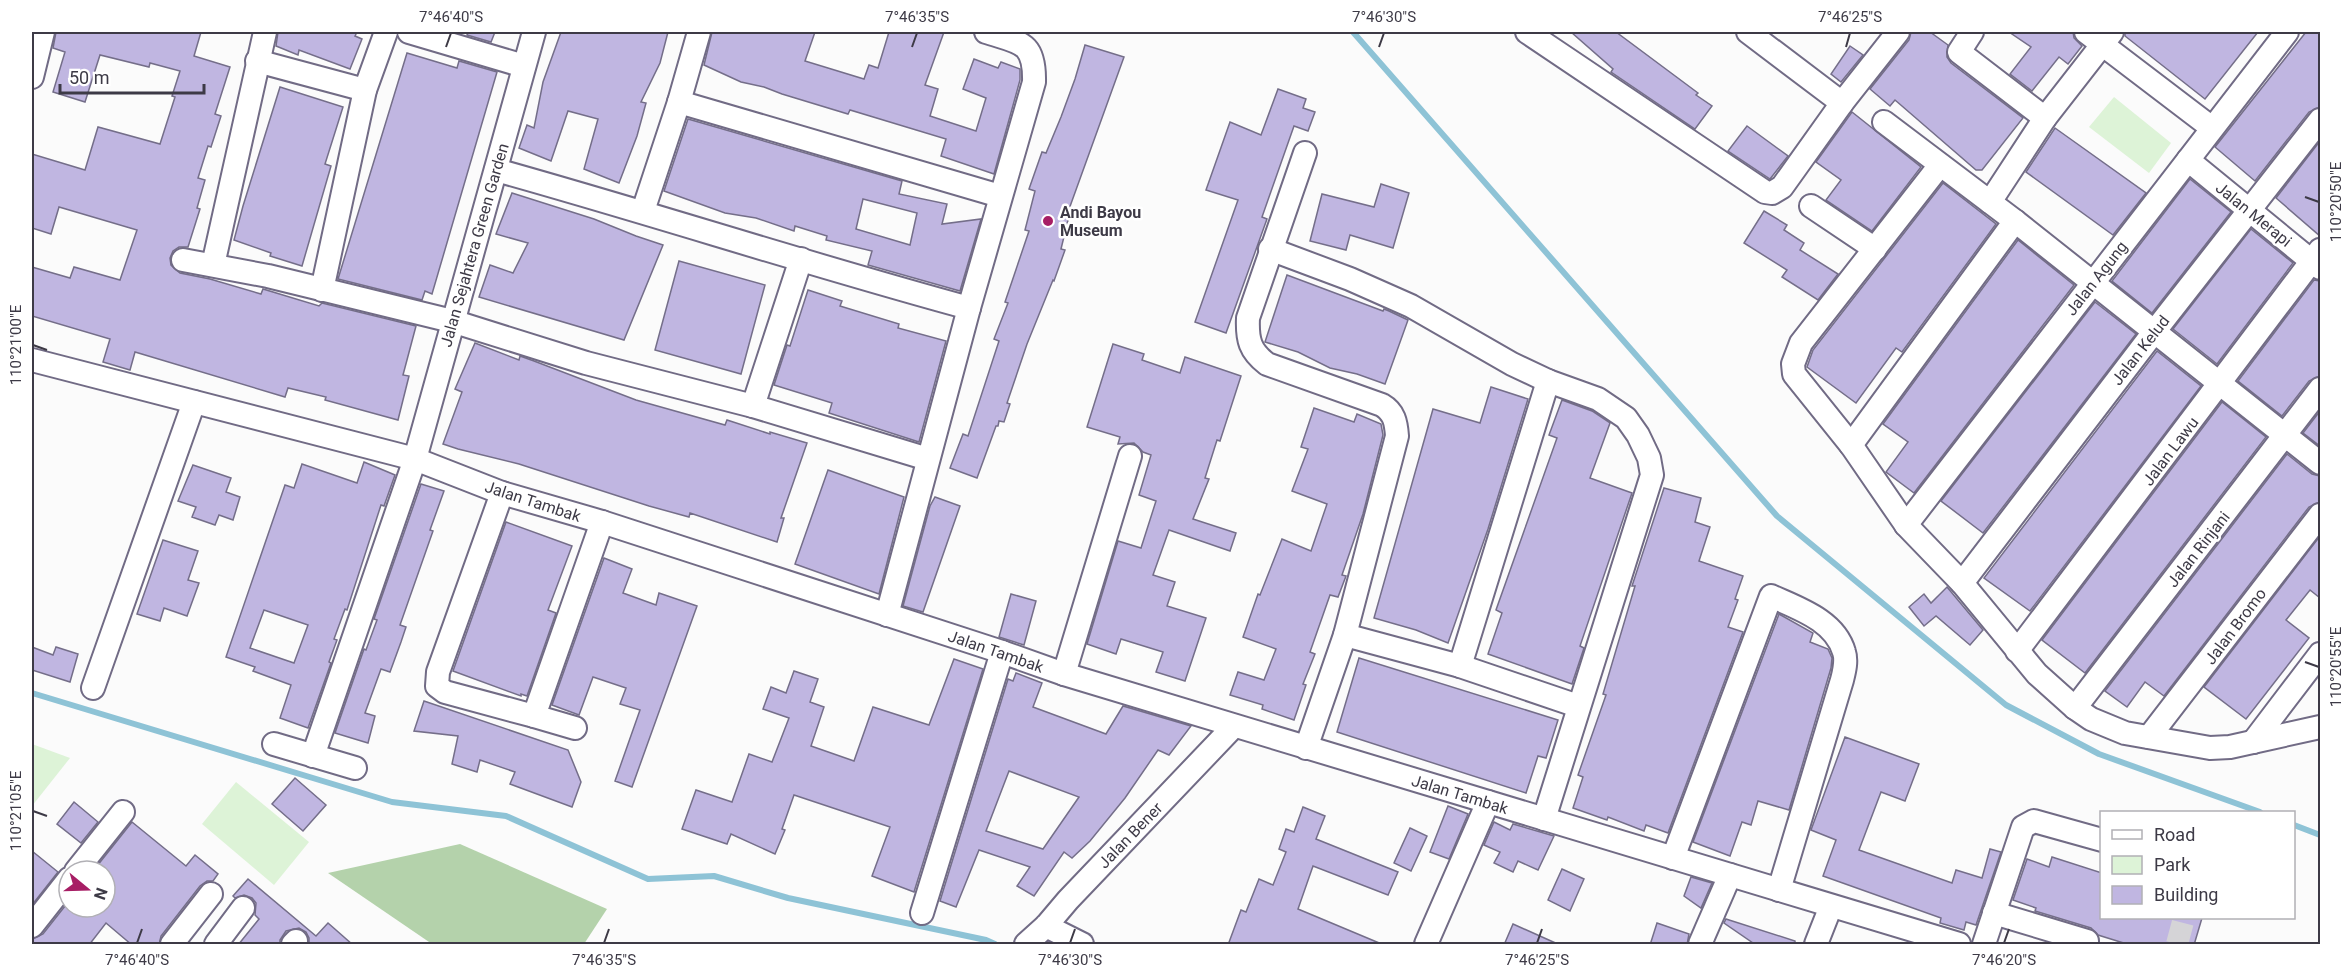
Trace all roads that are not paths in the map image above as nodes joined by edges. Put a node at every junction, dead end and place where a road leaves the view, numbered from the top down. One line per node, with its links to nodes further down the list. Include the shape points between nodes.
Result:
1 (265, 32): 14 (street)
2 (386, 32): 17 (street)
3 (409, 32): 15 (street)
4 (534, 32): 15 (street, Jalan Sejahtera Green Garden)
5 (699, 32): 18 (street)
6 (986, 32): 28 (street, via 1020,44 1035,60 1035,82)
7 (1527, 32): 19 (street, via 1768,193 1782,187)
8 (1748, 32): 19 (street)
9 (1898, 32): 19 (street)
10 (1972, 32): 20 (street, via 1959,52)
11 (2287, 32): 23 (street, Jalan Agung)
12 (2100, 36): 20 (street); 23 (street)
13 (37, 45): 16 (street)
14 (257, 61): 17 (street); 39 (street)
15 (524, 66): 27 (street, Jalan Sejahtera Green Garden)
16 (32, 76)
17 (365, 90): 41 (street)
18 (680, 102): 28 (street); 31 (street)
19 (1842, 103)
20 (2045, 118): 29 (street)
21 (2320, 120): 32 (street, Jalan Kelud)
22 (1884, 122): 26 (street)
23 (2212, 129): 25 (street, Jalan Agung)
24 (1305, 153): 34 (street)
25 (2188, 160): 32 (street, Jalan Merapi); 40 (street, Jalan Agung)
26 (1940, 165): 29 (street); 35 (street)
27 (496, 170): 31 (street); 43 (street, Jalan Sejahtera Green Garden)
28 (1000, 196): 42 (street)
29 (1990, 202): 33 (street)
30 (1811, 206): 35 (street)
31 (643, 211): 36 (street)
32 (2250, 211): 38 (street, Jalan Merapi); 44 (street, Jalan Kelud)
33 (2015, 221): 40 (street); 52 (street)
34 (1270, 249): 46 (street, via 1411,306); 63 (street, via 1248,318 1255,355 1284,371 1382,405 1390,409 1396,425 1397,436)
35 (1875, 249): 52 (street, via 1809,331 1793,364 1794,374)
36 (801, 259): 42 (street); 50 (street)
37 (183, 260): 39 (street)
38 (2318, 260): 47 (street, Jalan Lawu)
39 (213, 266): 41 (street)
40 (2093, 283): 44 (street); 60 (street, Jalan Agung)
41 (322, 290): 43 (street)
42 (969, 308): 55 (street)
43 (453, 321): 50 (street, via 586,363); 54 (street, Jalan Sejahtera Green Garden)
44 (2154, 332): 47 (street); 61 (street, Jalan Kelud)
45 (32, 360): 49 (street, Jalan Tambak)
46 (1548, 381): 67 (street); 70 (street, via 1598,399 1626,418 1642,442 1652,474)
47 (2221, 384): 51 (street); 64 (street, Jalan Lawu)
48 (2320, 389): 51 (street, Jalan Rinjani)
49 (194, 402): 54 (street, Jalan Tambak); 69 (street)
50 (753, 406): 55 (street)
51 (2284, 436): 56 (street); 71 (street, Jalan Rinjani)
52 (1851, 445): 60 (street)
53 (1130, 456): 68 (street)
54 (415, 459): 57 (street, Jalan Tambak); 80 (street, Jalan Sejahtera Green Garden)
55 (928, 459): 62 (street)
56 (2320, 463)
57 (502, 493): 59 (street, Jalan Tambak); 72 (street, via 438,672 437,686 445,692)
58 (2320, 514): 76 (street, Jalan Bromo)
59 (602, 522): 62 (street, Jalan Tambak); 72 (street)
60 (1906, 525): 61 (street)
61 (1962, 583): 64 (street)
62 (886, 615): 65 (street, Jalan Tambak)
63 (1345, 635): 67 (street); 79 (street)
64 (2017, 651): 71 (street)
65 (1002, 652): 68 (street, Jalan Tambak); 94 (street)
66 (2320, 654): 77 (street)
67 (1460, 666): 70 (street)
68 (1064, 674): 73 (street, Jalan Tambak)
69 (93, 688)
70 (1578, 706): 84 (street)
71 (2074, 708): 76 (street, via 2125,733)
72 (534, 716): 75 (street)
73 (1234, 726): 79 (street, Jalan Tambak); 97 (street, Jalan Bener)
74 (2320, 727): 77 (street)
75 (575, 728)
76 (2149, 738): 77 (street, via 2210,748)
77 (2253, 742)
78 (273, 744): 80 (street)
79 (1306, 748): 82 (street, Jalan Tambak)
80 (313, 756): 81 (street)
81 (355, 768)
82 (1488, 802): 84 (street, Jalan Tambak); 103 (street)
83 (123, 812): 87 (street)
84 (1544, 819): 86 (street, Jalan Tambak)
85 (2100, 839): 95 (street, via 2034,821 2028,824 2020,834)
86 (1673, 858): 88 (street, Jalan Tambak); 89 (street, via 1771,596 1822,622 1845,654 1842,680)
87 (85, 859)
88 (1730, 875): 89 (street, Jalan Tambak); 104 (street)
89 (1779, 890): 92 (street, Jalan Tambak)
90 (57, 894): 96 (street)
91 (211, 894): 99 (street)
92 (1831, 906): 105 (street); 106 (street, Jalan Tambak)
93 (243, 908): 100 (street)
94 (922, 913)
95 (1994, 913): 98 (street); 107 (street)
96 (32, 926)
97 (1046, 927): 101 (street, Jalan Bener); 102 (street)
98 (2090, 943)
99 (172, 945)
100 (216, 945)
101 (1026, 945)
102 (1082, 945)
103 (1426, 945)
104 (1700, 945)
105 (1816, 945)
106 (1959, 945)
107 (1984, 945)

